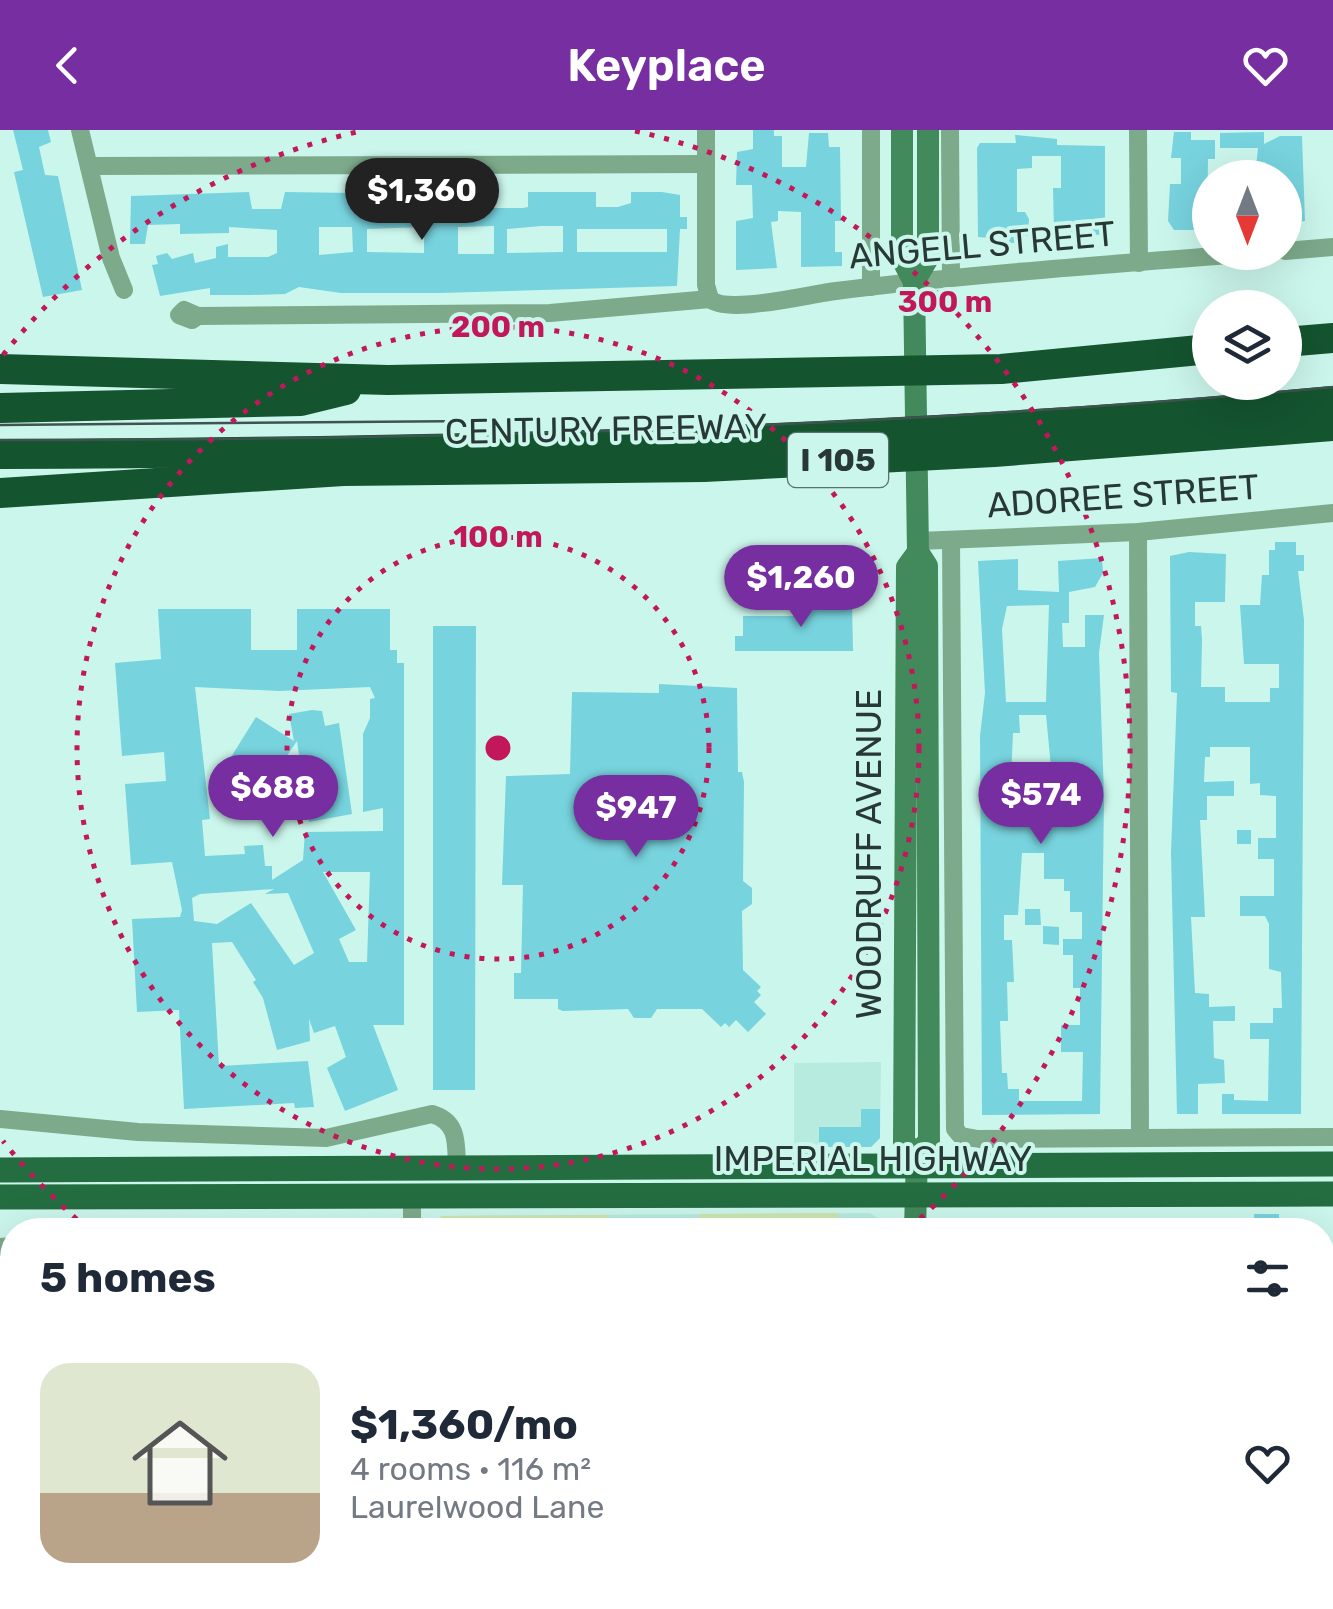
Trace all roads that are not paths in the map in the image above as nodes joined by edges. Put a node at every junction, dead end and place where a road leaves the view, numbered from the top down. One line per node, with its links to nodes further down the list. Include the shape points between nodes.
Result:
1 (80, 130): 9 (street)
2 (706, 130): 8 (street)
3 (870, 130): 16 (street)
4 (902, 130): 15 (main road, WOODRUFF AVENUE, via 902,259)
5 (928, 130): 15 (main road, WOODRUFF AVENUE, via 928,258)
6 (950, 130): 14 (street)
7 (1138, 130): 13 (street)
8 (706, 164): 9 (street); 18 (street)
9 (89, 166): 17 (street)
10 (1333, 247): 11 (street)
11 (1302, 250)
12 (1192, 258): 13 (street, ANGELL STREET)
13 (1139, 263): 14 (street, ANGELL STREET)
14 (950, 278): 15 (street, ANGELL STREET)
15 (914, 282): 16 (street, ANGELL STREET); 34 (main road, WOODRUFF AVENUE)
16 (871, 286): 18 (street, ANGELL STREET, via 734,308)
17 (124, 290)
18 (710, 300): 19 (street, ANGELL STREET, via 550,313)
19 (198, 316)
20 (1333, 338): 21 (highway)
21 (1302, 341)
22 (1192, 352): 24 (highway, CENTURY FREEWAY, via 1001,369)
23 (0, 370): 24 (highway, CENTURY FREEWAY)
24 (388, 380): 26 (highway, via 301,401)
25 (1333, 401): 28 (highway, via 671,444)
26 (0, 408)
27 (1333, 426): 29 (highway, CENTURY FREEWAY / I 105, via 704,467)
28 (2, 454): 29 (highway)
29 (343, 471): 30 (highway, CENTURY FREEWAY / I 105)
30 (0, 493)
31 (1333, 513): 32 (street, ADOREE STREET)
32 (1138, 532): 33 (street, ADOREE STREET); 37 (street)
33 (951, 540): 34 (street, ADOREE STREET); 37 (street, IMPERIAL HIGHWAY, via 952,1110 958,1134)
34 (918, 546): 38 (main road, WOODRUFF AVENUE, via 927,566 929,1142)
35 (0, 1119): 40 (street, via 326,1138 432,1114 454,1132)
36 (1333, 1136): 37 (street, IMPERIAL HIGHWAY)
37 (1140, 1138)
38 (917, 1161): 39 (main road, IMPERIAL HIGHWAY); 40 (main road, IMPERIAL HIGHWAY); 44 (main road, WOODRUFF AVENUE)
39 (1333, 1164)
40 (457, 1168): 41 (main road, IMPERIAL HIGHWAY)
41 (0, 1170)
42 (1333, 1194): 44 (main road, IMPERIAL HIGHWAY)
43 (412, 1195): 44 (main road, IMPERIAL HIGHWAY); 45 (main road, IMPERIAL HIGHWAY); 46 (street)
44 (916, 1196): 47 (main road, WOODRUFF AVENUE)
45 (0, 1197)
46 (412, 1218)
47 (915, 1218)

